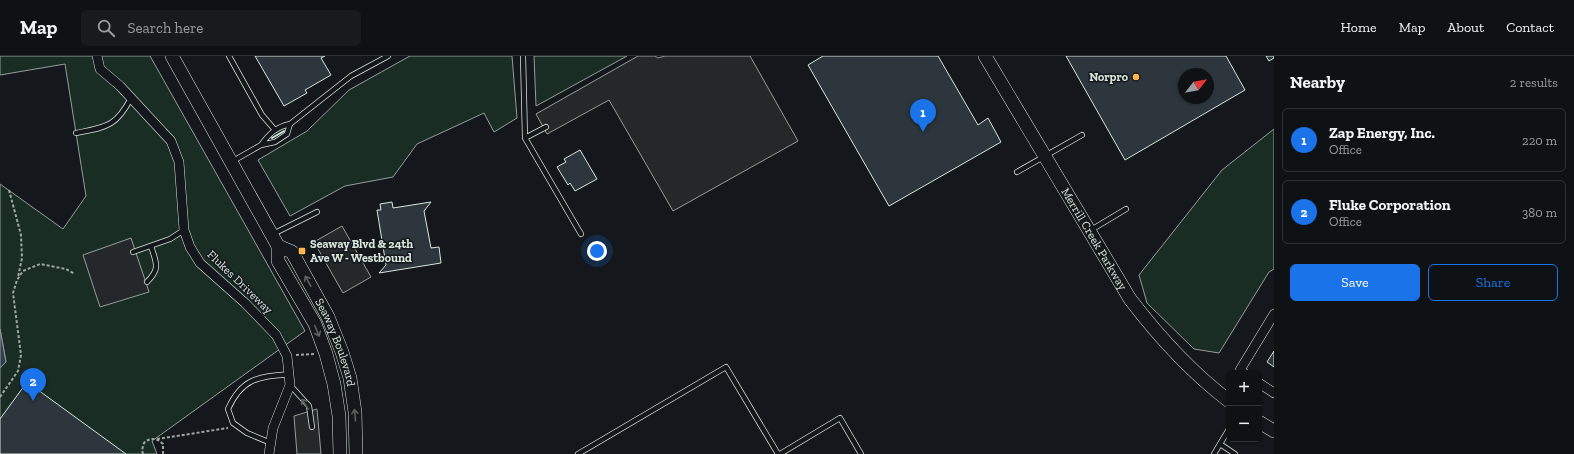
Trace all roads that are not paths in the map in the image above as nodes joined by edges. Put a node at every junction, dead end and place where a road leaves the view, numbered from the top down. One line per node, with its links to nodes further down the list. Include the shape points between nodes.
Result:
1 (97, 56): 7 (street, Flukes Driveway, via 100,69)
2 (172, 56): 16 (street, Seaway Boulevard)
3 (229, 56): 10 (lane, via 262,115)
4 (388, 56): 8 (lane, via 351,76)
5 (523, 56): 13 (lane)
6 (989, 57): 15 (street, Merrill Creek Parkway)
7 (131, 98): 11 (lane, via 116,120 104,127); 20 (street, Flukes Driveway, via 171,141 179,162)
8 (290, 124): 10 (lane); 14 (lane, via 287,134 275,142)
9 (546, 127): 13 (lane)
10 (275, 130): 14 (lane)
11 (76, 133)
12 (1082, 135): 15 (lane)
13 (525, 138): 22 (lane)
14 (261, 145): 16 (lane)
15 (1044, 156): 17 (lane); 21 (street, Merrill Creek Parkway)
16 (232, 162): 23 (street, Seaway Boulevard)
17 (1017, 172)
18 (1126, 209): 21 (lane)
19 (317, 212): 23 (lane)
20 (184, 230): 24 (lane); 29 (street, Flukes Driveway, via 190,247 200,263 276,335 286,356)
21 (1089, 231): 33 (street, Merrill Creek Parkway, via 1130,299 1148,323 1212,388)
22 (581, 234)
23 (275, 241): 41 (street, Seaway Boulevard, one-way to 41, via 278,261 315,324 326,354 339,416); 42 (street, Seaway Boulevard, one-way to 23, via 355,412 350,378 342,352 328,317 292,252)
24 (152, 246): 25 (lane); 26 (lane, via 157,267)
25 (133, 252)
26 (147, 282)
27 (1274, 314): 28 (street)
28 (1240, 370)
29 (289, 374): 30 (street, Flukes Driveway); 38 (lane, via 262,376 246,384 234,396 228,409 233,423 246,433)
30 (290, 385): 35 (lane, one-way to 30, via 309,406); 38 (street, Flukes Driveway, via 273,428)
31 (1262, 385): 32 (street)
32 (1274, 393)
33 (1226, 399)
34 (1262, 424): 36 (street)
35 (312, 427)
36 (1274, 431)
37 (1226, 434): 39 (lane)
38 (271, 443): 40 (street, Flukes Driveway)
39 (1220, 444): 46 (lane); 47 (lane)
40 (269, 454)
41 (340, 454)
42 (356, 454)
43 (578, 454): 44 (lane, via 726,367)
44 (779, 454): 45 (lane, via 840,418)
45 (861, 454)
46 (1214, 454)
47 (1235, 454)

